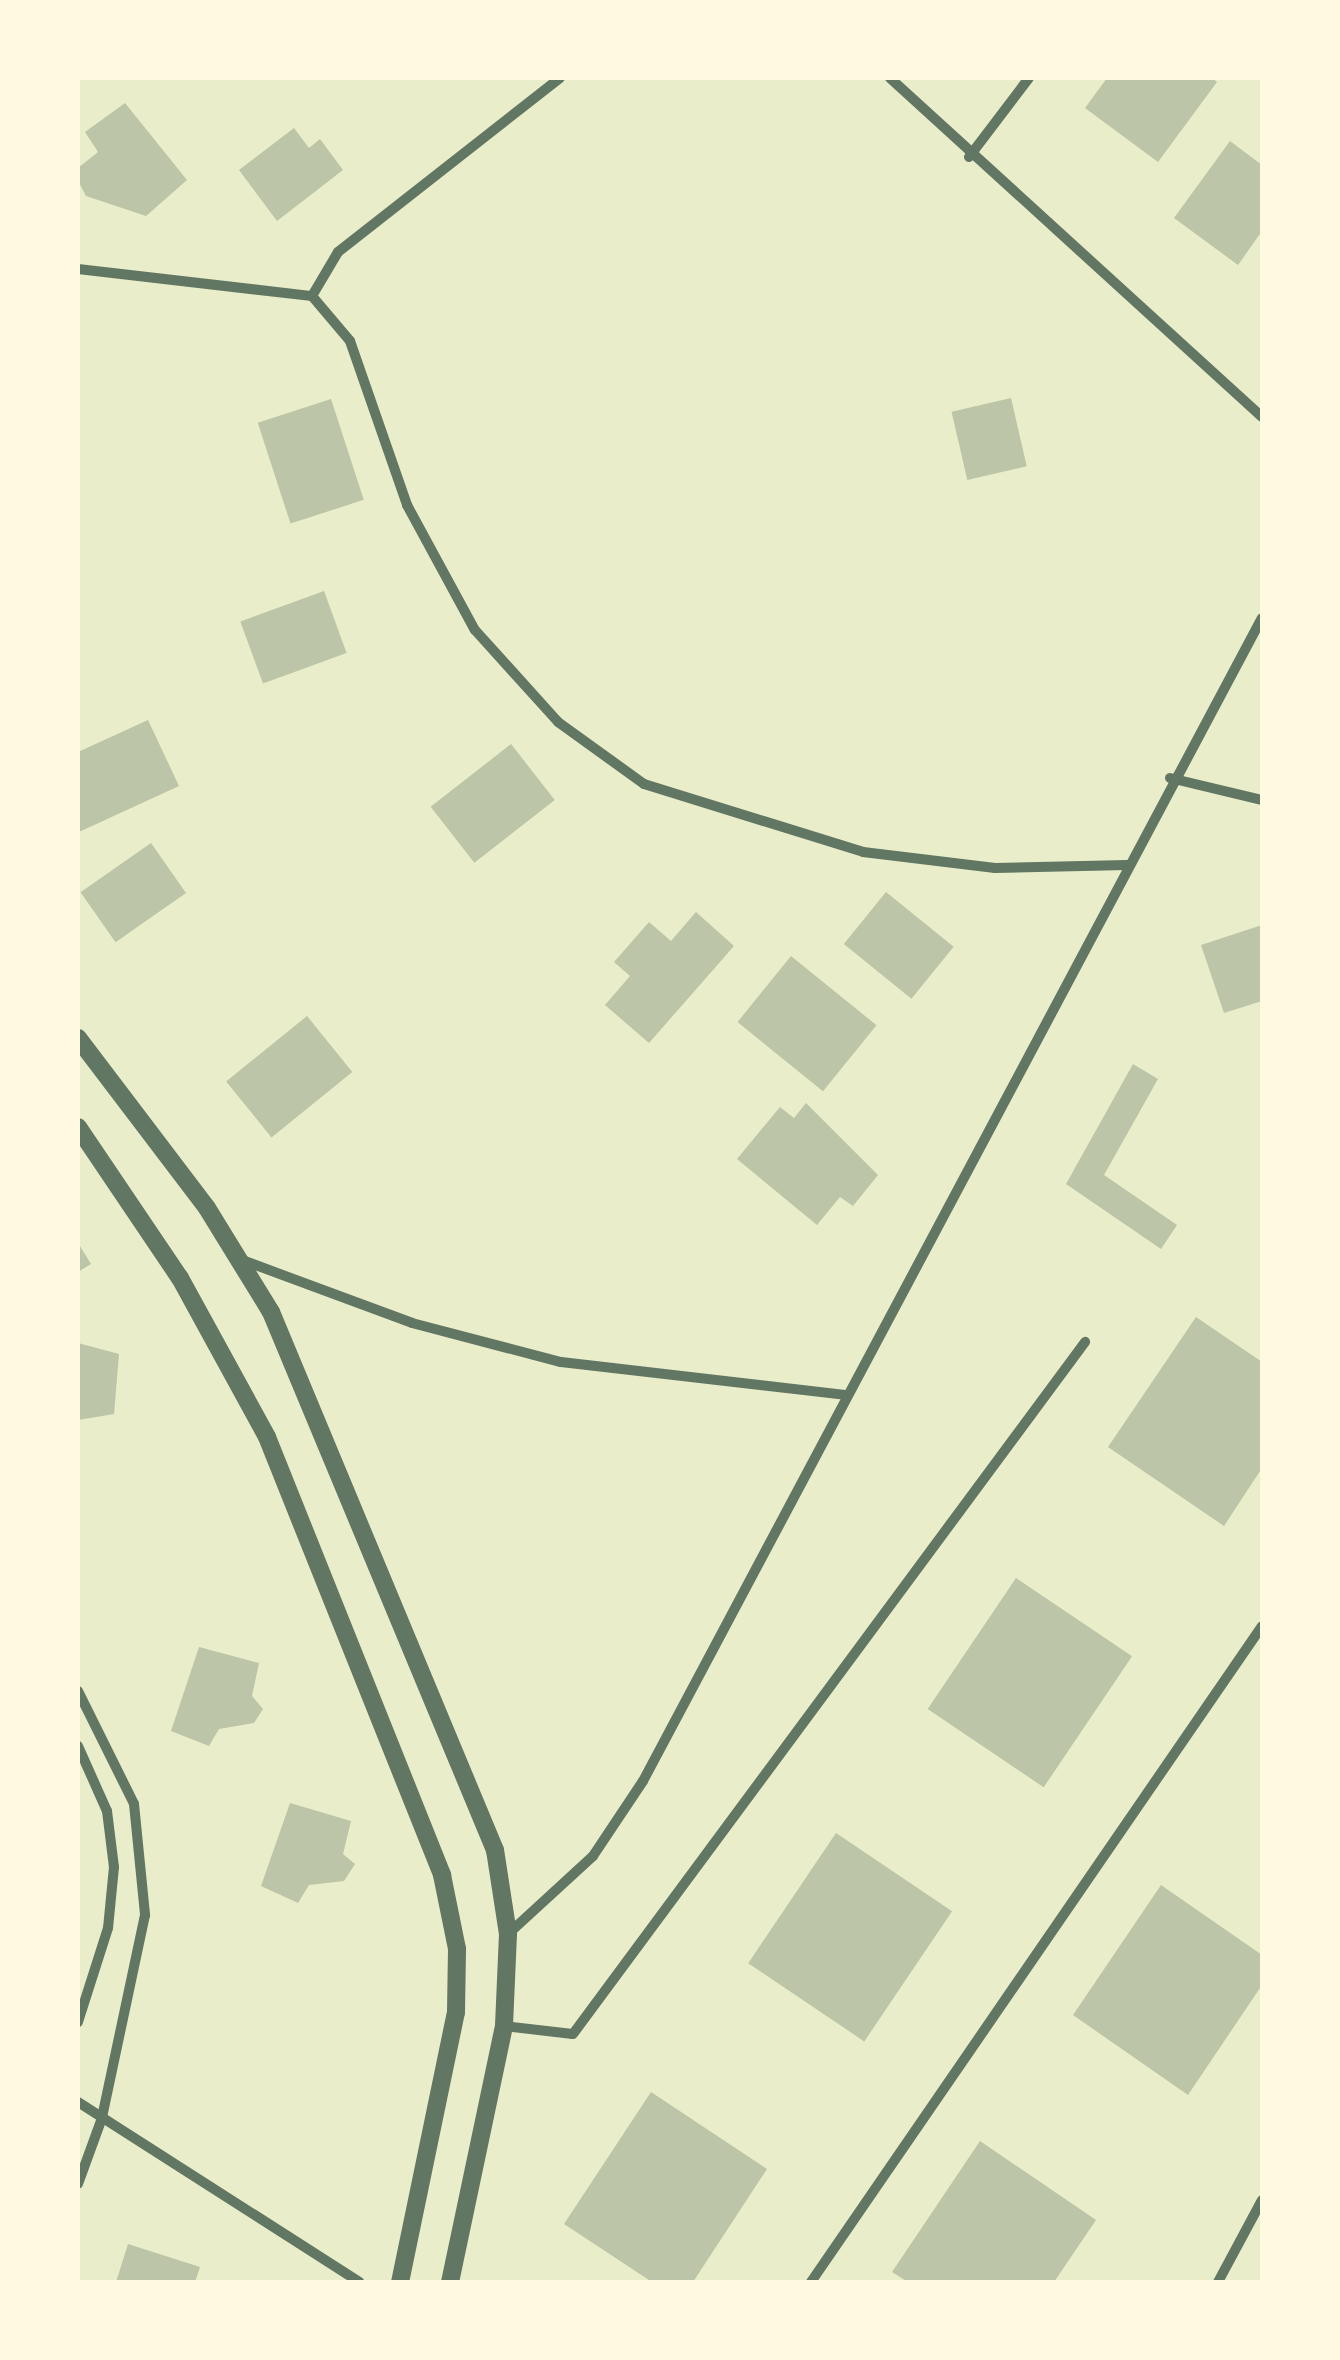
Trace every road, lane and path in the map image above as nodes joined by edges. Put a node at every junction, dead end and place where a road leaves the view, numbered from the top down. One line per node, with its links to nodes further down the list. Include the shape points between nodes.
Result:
1 (560, 78): 6 (street, via 338,252)
2 (890, 78): 4 (street)
3 (1030, 78): 4 (street)
4 (969, 156): 7 (street)
5 (78, 269): 6 (street)
6 (312, 296): 11 (street, via 350,341 407,505 449,590 528,694 599,755 695,805 863,852 994,868)
7 (1262, 417)
8 (1262, 618): 9 (street)
9 (1170, 778): 10 (street); 11 (street)
10 (1262, 800)
11 (1126, 864): 16 (street)
12 (78, 1038): 14 (street)
13 (78, 1126): 28 (street, via 180,1278 267,1438 442,1876 457,1949 456,2012)
14 (240, 1260): 16 (street, via 412,1323 561,1362); 20 (street, via 301,1371 482,1808)
15 (1085, 1342): 22 (street, via 572,2034)
16 (848, 1395): 20 (street, via 620,1820 567,1884)
17 (1262, 1626): 30 (street)
18 (78, 1691): 24 (street, via 134,1804 145,1915)
19 (78, 1746): 21 (street, via 107,1811 114,1867 108,1928)
20 (508, 1934): 22 (street)
21 (78, 2022)
22 (504, 2026): 29 (street)
23 (78, 2102): 24 (street)
24 (102, 2118): 25 (street); 27 (street)
25 (78, 2184)
26 (1262, 2200): 31 (street)
27 (359, 2282)
28 (400, 2282)
29 (450, 2282)
30 (811, 2282)
31 (1218, 2282)

